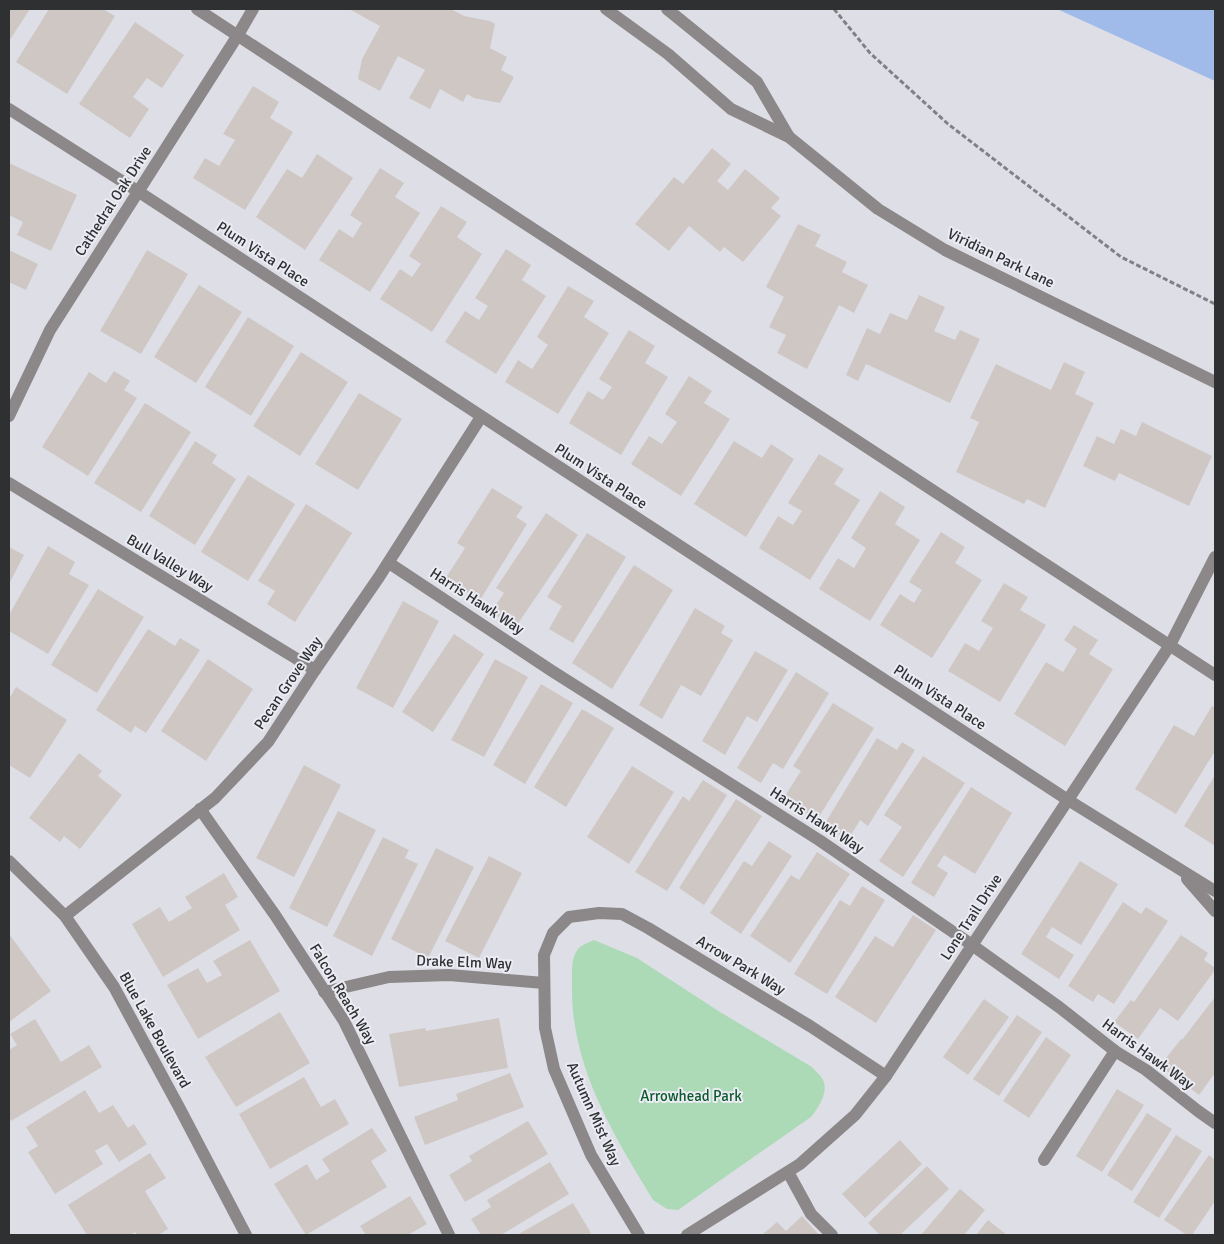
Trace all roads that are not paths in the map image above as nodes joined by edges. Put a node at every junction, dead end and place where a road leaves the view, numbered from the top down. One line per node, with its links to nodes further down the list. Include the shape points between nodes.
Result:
1 (198, 9): 5 (street)
2 (253, 9): 5 (street, Cathedral Oak Drive)
3 (606, 9): 7 (street, Viridian Park Lane, via 668,54 732,109)
4 (667, 9): 7 (street, Viridian Park Lane, via 757,82)
5 (238, 35): 8 (street, Cathedral Oak Drive); 15 (street)
6 (9, 109): 8 (street, Plum Vista Place)
7 (789, 137): 9 (street, Viridian Park Lane, via 878,209 945,250)
8 (138, 192): 10 (street, Cathedral Oak Drive, via 50,330); 11 (street, Plum Vista Place)
9 (1215, 382)
10 (9, 416)
11 (481, 417): 14 (street, Pecan Grove Way); 18 (street, Plum Vista Place)
12 (9, 483): 16 (street, Bull Valley Way)
13 (1215, 557): 15 (street, Lone Trail Drive)
14 (389, 563): 16 (street, Pecan Grove Way); 26 (street, Harris Hawk Way, via 552,671 819,840)
15 (1170, 645): 17 (street); 18 (street, Lone Trail Drive)
16 (315, 670): 19 (street, Pecan Grove Way, via 268,742 215,798)
17 (1215, 675)
18 (1068, 800): 21 (street, Plum Vista Place); 26 (street, Lone Trail Drive)
19 (200, 809): 24 (street, Pecan Grove Way); 28 (street, Falcon Reach Way, via 275,915)
20 (9, 861): 24 (street, Blue Lake Boulevard)
21 (1178, 868): 22 (street, Plum Vista Place); 23 (street, Plum Vista Place)
22 (1215, 892)
23 (1215, 911)
24 (65, 916): 34 (street, Blue Lake Boulevard, via 114,987)
25 (569, 917): 27 (street, Autumn Mist Way, via 553,933 544,955); 30 (street, Arrow Park Way, via 598,912 622,914 810,1026)
26 (972, 945): 29 (street, Harris Hawk Way); 30 (street, Lone Trail Drive)
27 (544, 982): 28 (street, Drake Elm Way, via 439,975 389,977); 36 (street, Autumn Mist Way, via 545,1028 554,1070 591,1155)
28 (324, 992): 35 (street, Falcon Reach Way, via 344,1021)
29 (1115, 1051): 31 (street, Harris Hawk Way, via 1146,1070); 32 (street)
30 (886, 1076): 33 (street, Lone Trail Drive, via 855,1115)
31 (1215, 1123)
32 (1044, 1160)
33 (788, 1172): 37 (street, Lone Trail Drive); 38 (street, via 811,1214)
34 (246, 1235)
35 (449, 1235)
36 (638, 1235)
37 (687, 1235)
38 (832, 1235)

